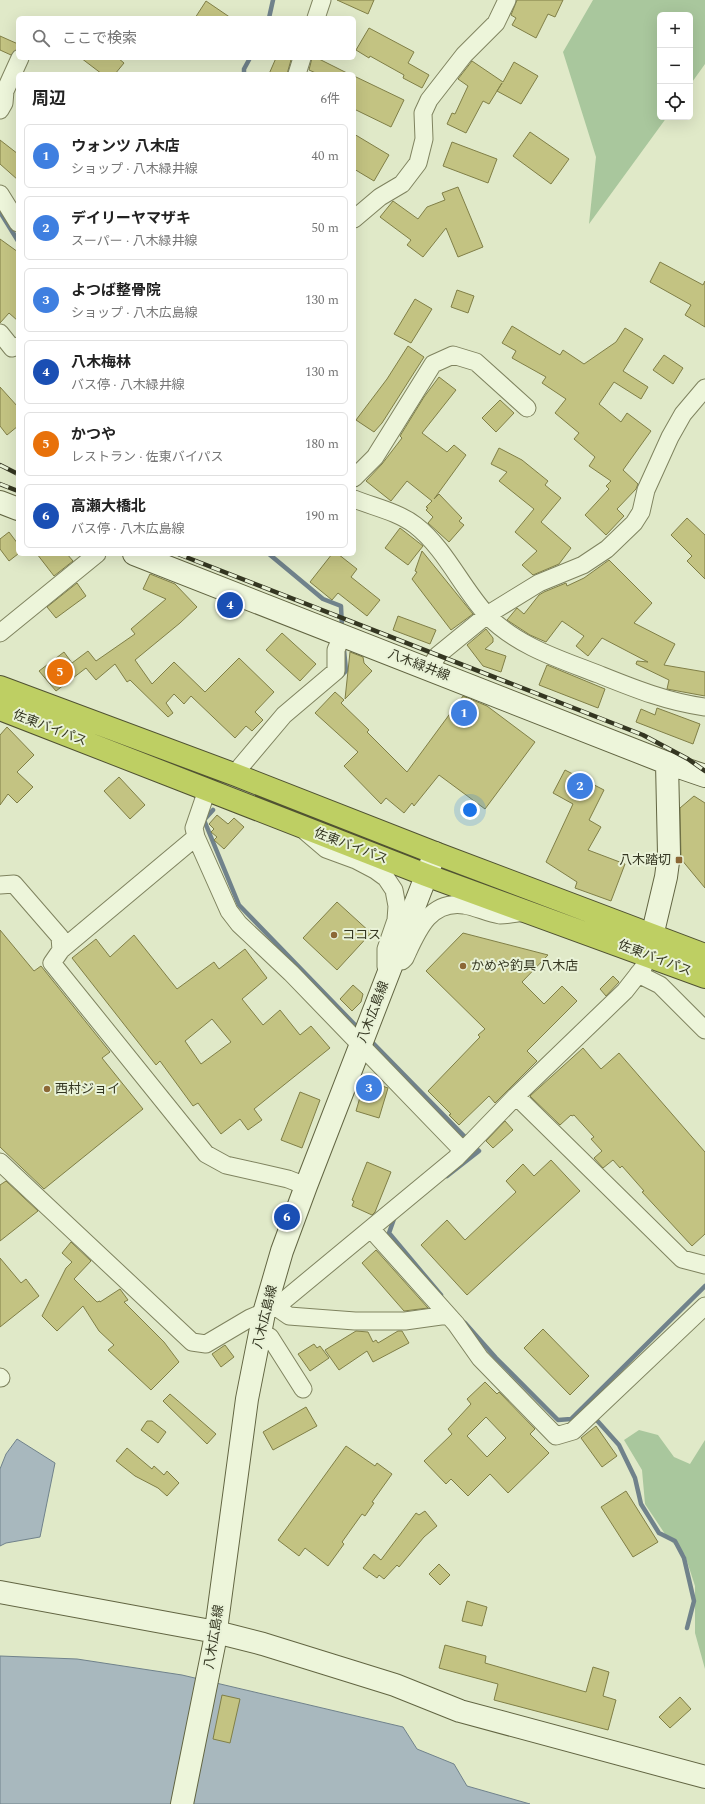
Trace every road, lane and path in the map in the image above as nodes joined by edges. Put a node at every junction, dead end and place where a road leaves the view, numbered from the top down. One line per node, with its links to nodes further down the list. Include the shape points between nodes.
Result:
1 (322, 0): 3 (street)
2 (507, 0): 9 (street, via 496,23 464,55 429,100 423,113 424,139 418,163 402,184 380,197)
3 (317, 16)
4 (19, 60): 7 (street, via 5,91 4,103)
5 (301, 60): 6 (street)
6 (298, 72)
7 (0, 110)
8 (0, 194): 10 (street)
9 (356, 217)
10 (16, 219)
11 (0, 333): 12 (street, via 12,348)
12 (16, 347)
13 (705, 388): 21 (street, via 682,414 646,490 641,512 634,523 607,549 583,565 539,583)
14 (527, 408): 15 (street, via 476,362 453,354 433,364 375,457)
15 (356, 476)
16 (356, 500): 21 (street, via 415,525 433,544)
17 (0, 502): 18 (main road)
18 (16, 508)
19 (95, 556): 22 (street)
20 (139, 556): 23 (main road, 八木緑井線)
21 (487, 615): 24 (street, via 438,656); 26 (street, via 537,651 652,695 682,704)
22 (0, 633)
23 (342, 636): 24 (main road, 八木緑井線); 29 (street, via 336,650 336,671 284,715 241,766)
24 (428, 669): 28 (main road, 八木緑井線)
25 (0, 687): 29 (highway, 佐東バイパス)
26 (705, 707)
27 (0, 709): 31 (highway, 佐東バイパス)
28 (667, 762): 30 (main road, 八木緑井線); 38 (main road, via 669,854)
29 (236, 776): 34 (highway, 佐東バイパス)
30 (705, 776)
31 (207, 790): 32 (highway, 佐東バイパス); 33 (street, via 194,828)
32 (297, 825): 35 (highway, 佐東バイパス); 42 (street, via 326,849 375,870 386,878 394,890 396,920 386,949)
33 (196, 837): 39 (street); 45 (street, via 229,911 239,924)
34 (435, 853): 35 (main road, 八木広島線); 38 (highway, 佐東バイパス)
35 (426, 875): 37 (highway, 佐東バイパス); 42 (main road, 八木広島線)
36 (0, 885): 39 (street, via 14,884 60,937)
37 (527, 911): 38 (highway, 佐東バイパス); 42 (street, via 501,915 452,904 443,907 429,916 419,928 405,958)
38 (650, 945): 40 (highway, 佐東バイパス); 41 (street, via 643,968); 43 (highway, 佐東バイパス)
39 (61, 950): 49 (street, via 52,963 206,1154 226,1165 288,1179)
40 (705, 955)
41 (638, 974): 44 (street, via 660,985); 46 (street, via 625,991)
42 (386, 977): 45 (main road, 八木広島線)
43 (705, 977)
44 (705, 1030)
45 (361, 1043): 47 (street); 49 (main road, 八木広島線)
46 (516, 1096): 47 (street); 51 (street, via 682,1259)
47 (463, 1151): 50 (street)
48 (0, 1162): 54 (street, via 192,1342 206,1344 250,1318)
49 (306, 1186): 54 (main road, 八木広島線, via 282,1251)
50 (371, 1229): 53 (street); 54 (street)
51 (705, 1265)
52 (705, 1306): 53 (street, via 573,1431 556,1436 480,1358)
53 (448, 1315): 54 (street, via 405,1321)
54 (266, 1317): 55 (street, via 270,1337); 57 (main road, 八木広島線, via 247,1399)
55 (303, 1389)
56 (0, 1592): 57 (main road)
57 (216, 1632): 58 (main road, via 395,1685 460,1710); 59 (main road, 八木広島線)
58 (705, 1777)
59 (182, 1804)

